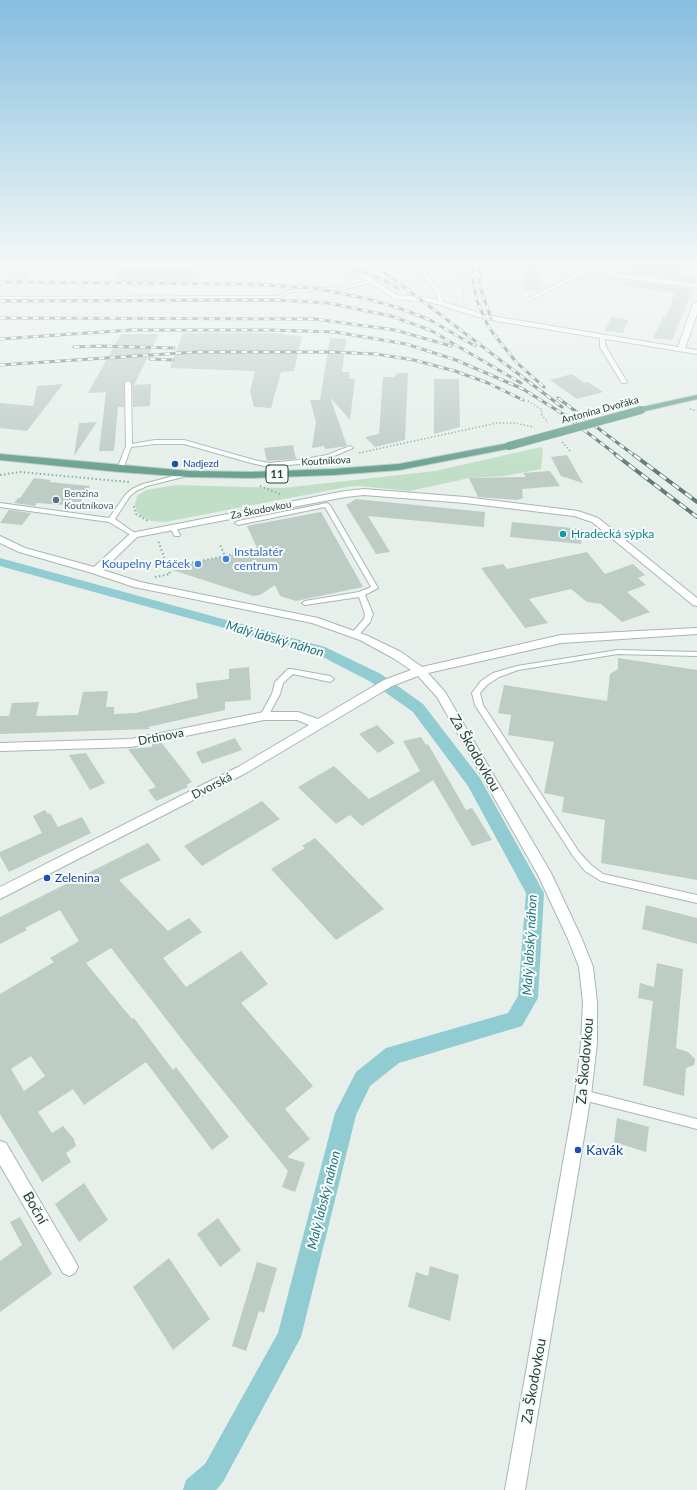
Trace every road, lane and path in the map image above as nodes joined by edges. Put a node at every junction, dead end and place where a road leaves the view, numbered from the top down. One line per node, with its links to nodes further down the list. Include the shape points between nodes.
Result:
1 (574, 332): 3 (street)
2 (687, 332): 4 (street)
3 (602, 336): 4 (street); 6 (lane, via 603,347)
4 (681, 349): 5 (street)
5 (697, 352)
6 (624, 382)
7 (128, 383): 13 (lane)
8 (697, 397): 14 (main road, Antonína Dvořáka / 11, bridge)
9 (528, 401): 10 (path, via 542,410 541,414)
10 (548, 426)
11 (541, 428): 15 (path, via 497,423 357,453)
12 (558, 439): 16 (path)
13 (128, 446): 15 (lane, via 155,442 184,442 269,465 299,462); 18 (lane)
14 (509, 446): 19 (main road, Koutníkova / 11, via 386,468 264,474)
15 (348, 450)
16 (571, 452)
17 (0, 457): 18 (main road, Koutníkova / 11)
18 (120, 469): 19 (main road, Koutníkova / 11)
19 (189, 474): 24 (lane, via 134,490)
20 (260, 486): 22 (path, via 296,499)
21 (134, 501): 25 (path, via 136,514)
22 (298, 503): 27 (street, Za Škodovkou, via 175,531); 37 (street, Za Škodovkou, via 364,492 576,513 596,520)
23 (0, 505): 24 (lane)
24 (111, 520): 27 (lane)
25 (150, 522)
26 (238, 522): 36 (lane, via 327,505 375,588)
27 (134, 535): 34 (street)
28 (156, 535): 33 (path)
29 (0, 539): 34 (street, Za Škodovkou, via 22,550)
30 (220, 545): 32 (path)
31 (252, 550): 32 (path)
32 (225, 556): 33 (path)
33 (168, 567): 35 (path, via 170,574)
34 (96, 570): 40 (street, Za Škodovkou, via 138,585 314,620)
35 (150, 578)
36 (361, 594): 38 (lane); 40 (lane, via 369,614)
37 (697, 603)
38 (305, 604)
39 (697, 631): 42 (street, via 561,639)
40 (355, 634): 42 (street, Za Škodovkou, via 397,655)
41 (697, 654): 48 (lane, via 618,652 517,668 496,675 484,683 476,693 478,705 576,854 588,868 601,877)
42 (420, 671): 45 (street, Dvorská, via 388,683); 49 (street, Za Škodovkou, via 441,695 544,873 586,967 590,1002 589,1043)
43 (330, 679): 44 (lane, via 291,671 279,682 276,694)
44 (264, 716): 45 (street, Drtinova, via 298,716); 46 (street, Drtinova, via 132,742)
45 (319, 724): 47 (street, Dvorská, via 242,770)
46 (0, 747)
47 (0, 893)
48 (697, 899)
49 (583, 1095): 50 (lane); 53 (street, Za Škodovkou)
50 (697, 1124)
51 (0, 1149): 52 (street, Boční)
52 (69, 1267)
53 (515, 1490)

